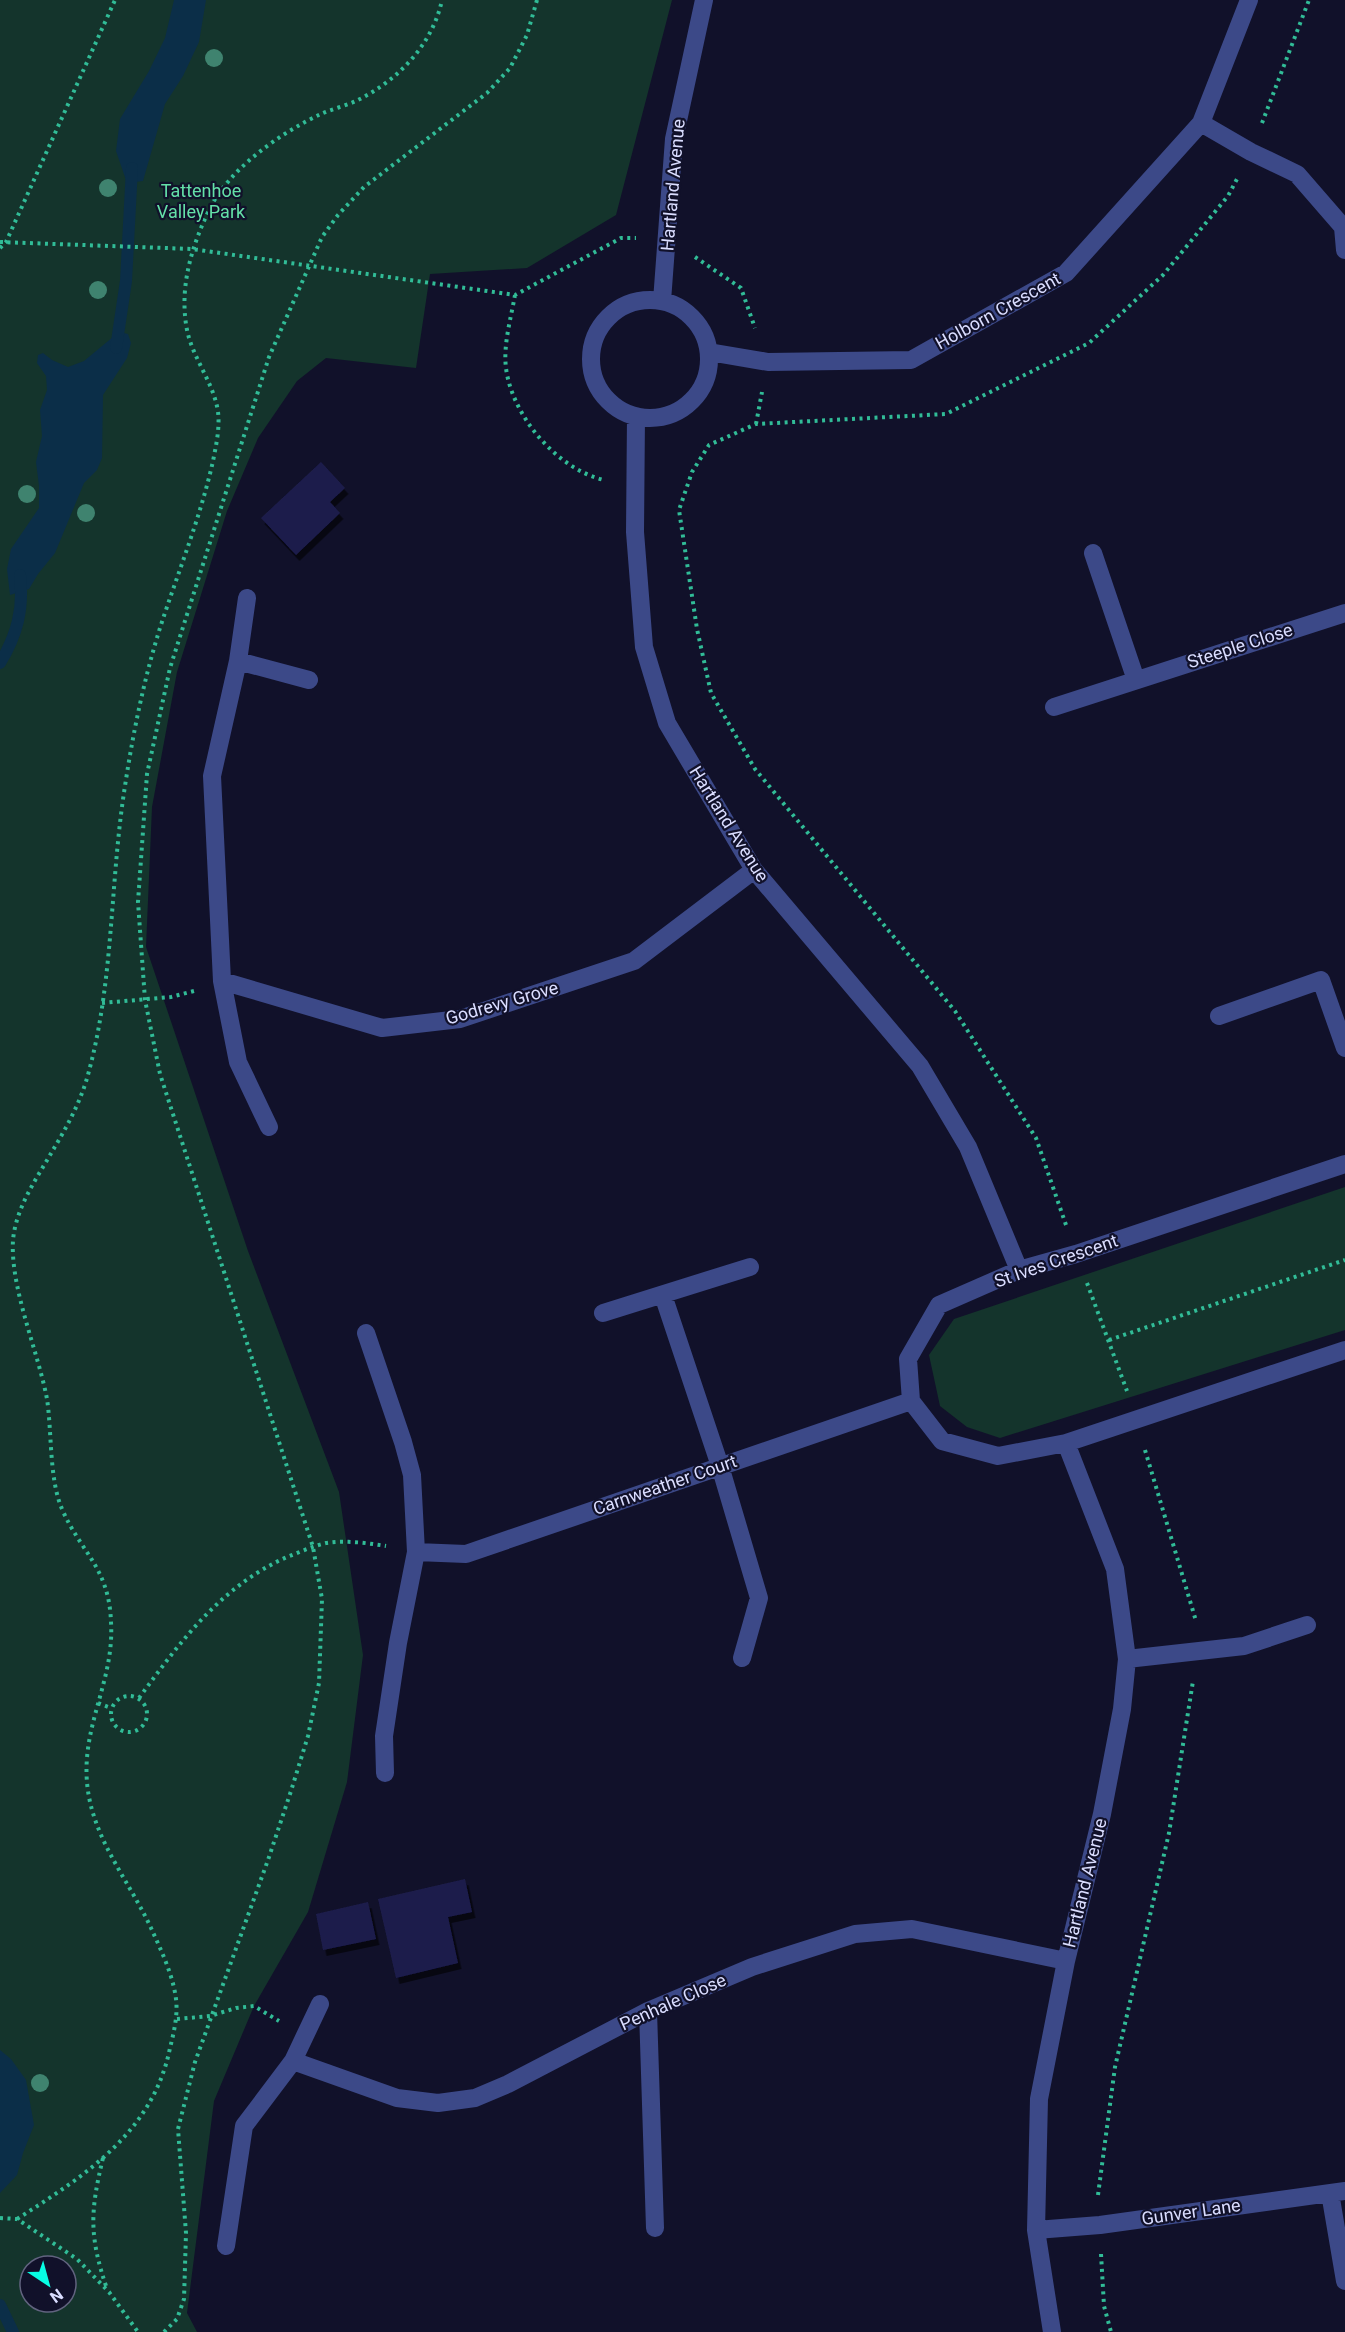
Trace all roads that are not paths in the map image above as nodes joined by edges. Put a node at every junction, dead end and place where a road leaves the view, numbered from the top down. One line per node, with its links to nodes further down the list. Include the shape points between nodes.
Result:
1 (704, 0): 5 (street, Hartland Avenue, via 674,139)
2 (1249, 0): 3 (street, Holborn Crescent)
3 (1201, 123): 4 (street, via 1297,174 1343,227); 6 (street, Holborn Crescent, via 1066,273 911,360 768,362)
4 (1345, 250)
5 (662, 301): 6 (street, via 693,318 704,334); 7 (street, via 641,301 622,307 606,319 595,336 591,356 594,376 603,394 617,408)
6 (709, 352): 7 (street, via 701,388 689,403 674,413)
7 (636, 416): 15 (street, Hartland Avenue, via 635,532 644,647 667,723)
8 (1093, 553): 13 (street)
9 (247, 598): 11 (street)
10 (1345, 613): 13 (street, Steeple Close)
11 (238, 661): 12 (street); 16 (street, via 212,776)
12 (309, 680)
13 (1136, 680): 14 (street, Steeple Close)
14 (1054, 707)
15 (754, 870): 16 (street, Godrevy Grove, via 634,962 460,1019 382,1028); 22 (street, Hartland Avenue, via 920,1066 968,1147)
16 (222, 981): 19 (street, via 238,1062)
17 (1219, 1016): 18 (street, via 1321,980)
18 (1345, 1048)
19 (269, 1126)
20 (1345, 1164): 22 (street, St Ives Crescent)
21 (750, 1267): 23 (street)
22 (1019, 1270): 27 (street, St Ives Crescent, via 939,1305 908,1359)
23 (663, 1295): 24 (street); 29 (street)
24 (603, 1312)
25 (366, 1334): 30 (street, via 412,1475)
26 (1345, 1350): 28 (street)
27 (911, 1401): 28 (street, via 942,1441 998,1456); 29 (street, Carnweather Court)
28 (1066, 1443): 33 (street, Hartland Avenue, via 1115,1569)
29 (720, 1466): 30 (street, Carnweather Court, via 466,1554); 32 (street, via 759,1599)
30 (416, 1552): 34 (street, via 384,1736)
31 (1307, 1625): 33 (street, via 1244,1646)
32 (742, 1658)
33 (1127, 1659): 35 (street, Hartland Avenue, via 1122,1709 1102,1814)
34 (385, 1773)
35 (1066, 1961): 37 (street, Penhale Close, via 912,1929 855,1934 752,1967); 41 (street, Hartland Avenue, via 1039,2099)
36 (320, 2004): 38 (street)
37 (648, 2011): 38 (street, Penhale Close, via 475,2098 438,2103 397,2098); 40 (street)
38 (293, 2061): 42 (street, via 244,2126)
39 (1338, 2192): 41 (street, Gunver Lane); 43 (street)
40 (655, 2228)
41 (1036, 2230): 44 (street, Hartland Avenue)
42 (226, 2246)
43 (1345, 2281)
44 (1052, 2332)

